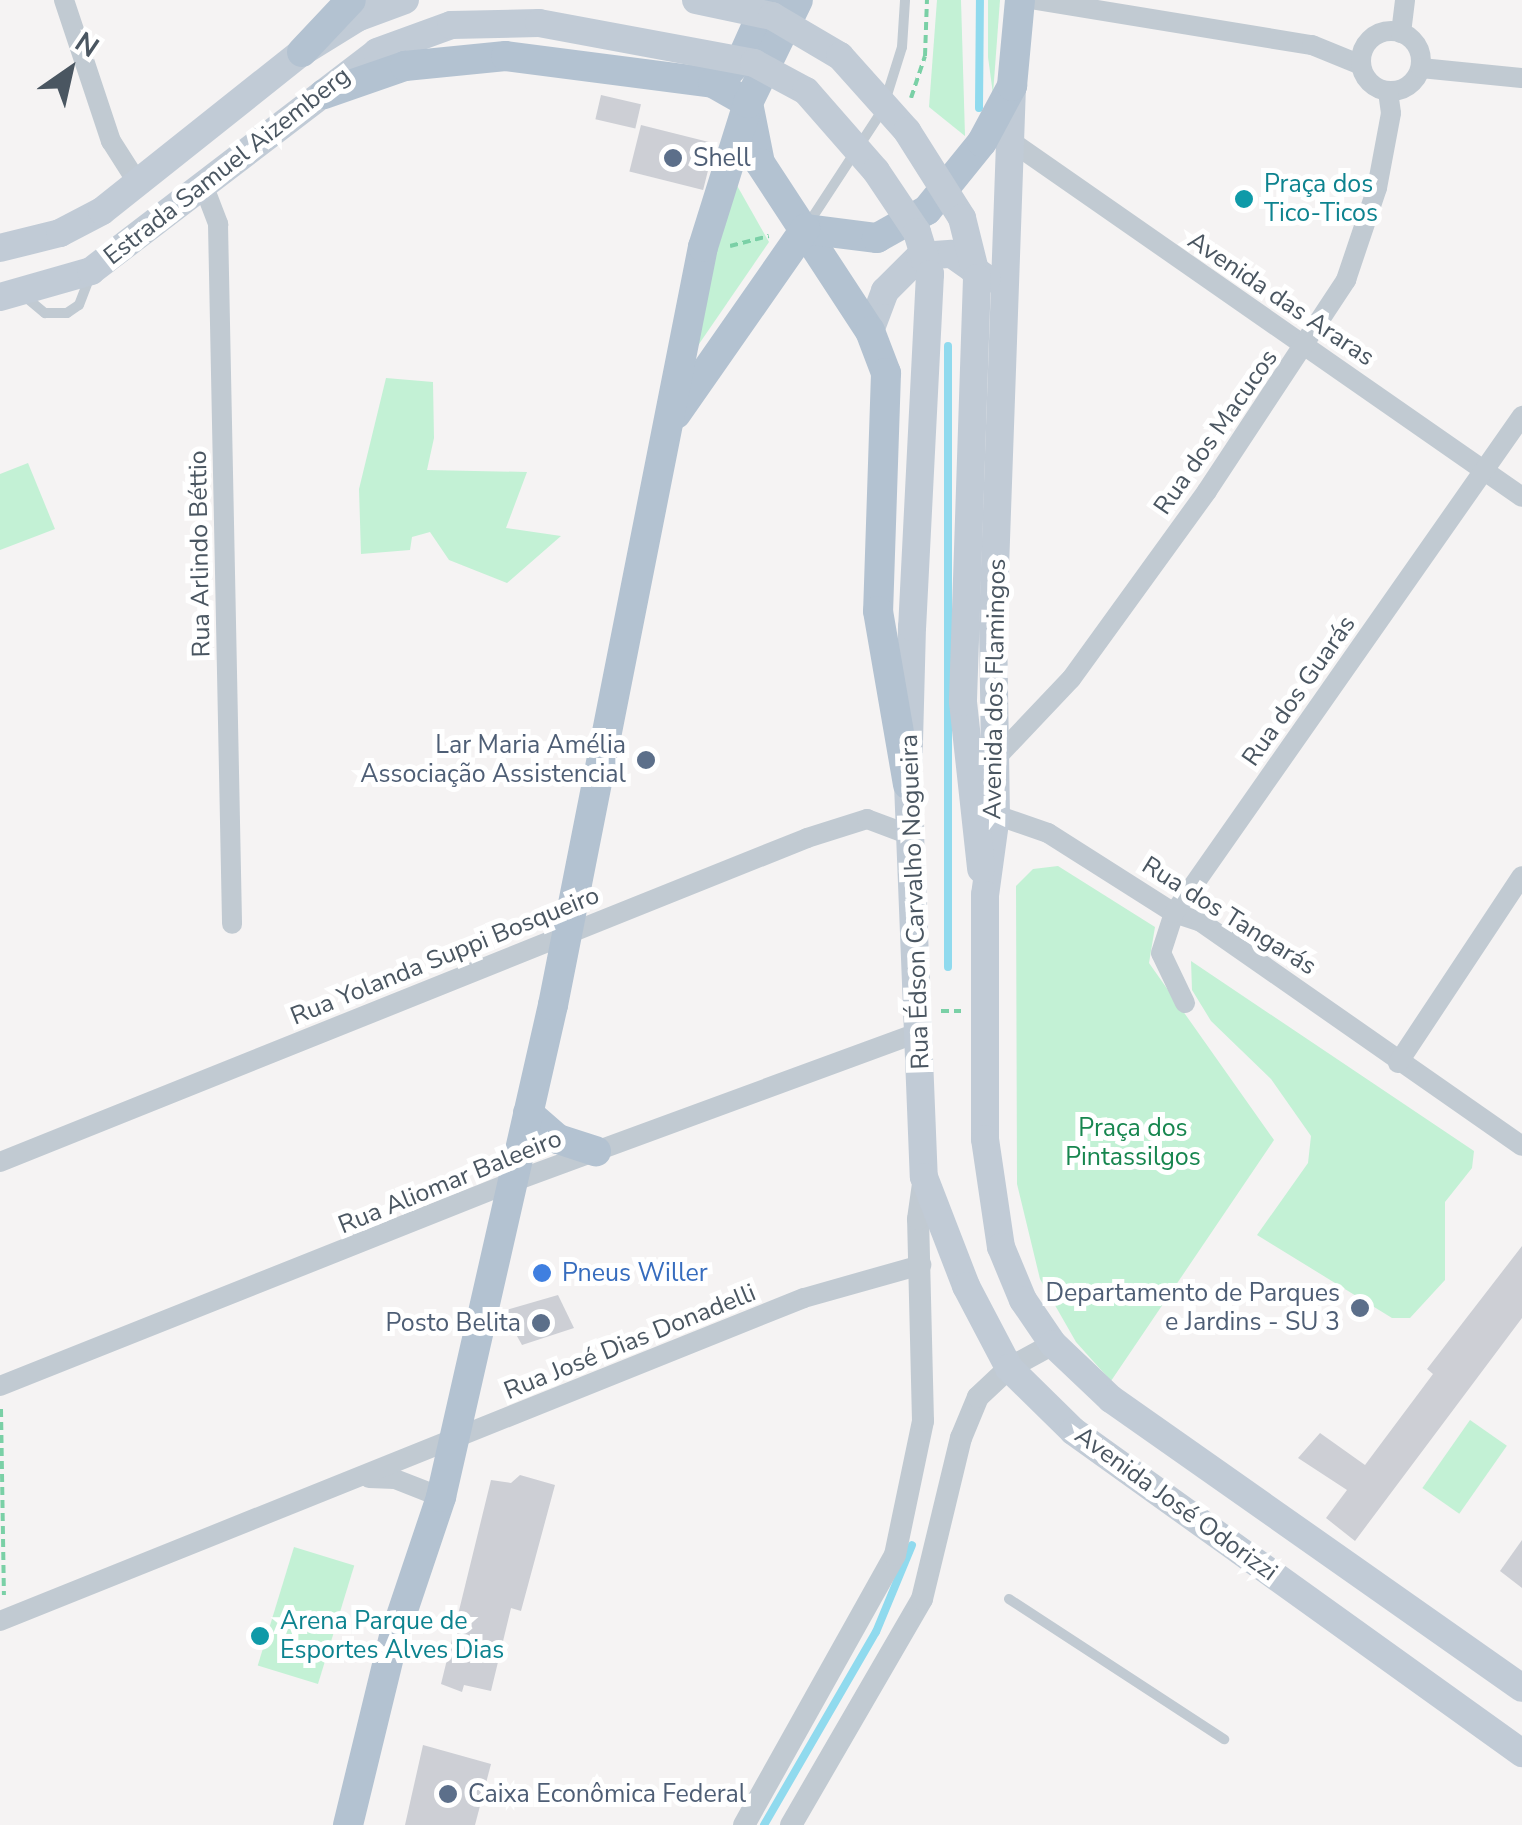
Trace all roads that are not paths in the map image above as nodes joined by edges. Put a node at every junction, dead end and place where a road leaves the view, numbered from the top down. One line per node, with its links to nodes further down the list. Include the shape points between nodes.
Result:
1 (64, 0): 22 (street, via 111,142)
2 (352, 0): 12 (main road)
3 (406, 0): 12 (main road, Estrada Samuel Aizemberg)
4 (696, 0): 40 (main road, bridge, via 772,16 840,56 907,131 967,230 977,278 963,702)
5 (768, 0): 16 (main road, via 743,56)
6 (798, 0): 20 (main road)
7 (905, 0): 24 (lane, via 902,46 882,111)
8 (1020, 0): 17 (main road, Avenida dos Flamingos)
9 (1036, 0): 13 (street, via 1312,45)
10 (1405, 0): 11 (street)
11 (1401, 33): 13 (street, via 1372,38); 14 (street, via 1416,43)
12 (302, 52): 22 (main road, Estrada Samuel Aizemberg)
13 (1361, 66): 18 (street, via 1370,83)
14 (1421, 68): 15 (street); 18 (street, via 1405,88)
15 (1522, 78)
16 (713, 83): 19 (main road, via 548,60 461,56 364,75); 20 (main road)
17 (1012, 86): 21 (main road, Avenida dos Flamingos); 24 (main road, via 959,172 906,226 865,240)
18 (1388, 91): 29 (street, Rua dos Macucos, via 1391,114 1360,245)
19 (324, 94): 23 (main road, Estrada Samuel Aizemberg); 34 (main road, Estrada Samuel Aizemberg, bridge, via 394,42 450,25 539,23 754,63 806,91 876,171 916,232 930,274)
20 (748, 103): 24 (main road, via 760,163); 31 (main road, via 703,246)
21 (1012, 142): 27 (main road, Avenida dos Flamingos); 29 (street, Avenida das Araras)
22 (139, 185): 25 (main road, Estrada Samuel Aizemberg, via 60,233)
23 (204, 188): 26 (main road, Estrada Samuel Aizemberg, via 91,271); 42 (street, Rua Arlindo Béttio, via 218,224)
24 (791, 232): 28 (main road); 31 (main road)
25 (0, 248)
26 (10, 295)
27 (1008, 318): 28 (main road, via 990,282 969,262 935,252 896,276); 35 (main road, Avenida dos Flamingos, via 993,626)
28 (870, 331): 36 (main road, via 886,373 888,403 880,628)
29 (1305, 347): 32 (street, Avenida das Araras); 35 (street, Rua dos Macucos, via 1070,679)
30 (1522, 416): 32 (street, Rua dos Guarás)
31 (664, 434): 43 (main road)
32 (1486, 469): 33 (street, Avenida das Araras); 41 (street, Rua dos Guarás)
33 (1522, 497)
34 (912, 627): 36 (main road, Rua Édson Carvalho Nogueira)
35 (995, 759): 37 (main road, Avenida dos Flamingos)
36 (908, 784): 38 (main road, Rua Édson Carvalho Nogueira)
37 (996, 816): 40 (main road, Avenida dos Flamingos); 41 (street, Rua dos Tangarás, via 1067,843)
38 (910, 835): 43 (street, Rua Yolanda Suppi Bosqueiro, via 877,819 850,823); 45 (main road, Rua Édson Carvalho Nogueira)
39 (1522, 876): 46 (street)
40 (986, 895): 54 (main road, Avenida dos Flamingos, via 985,1140 993,1208 1024,1300)
41 (1174, 912): 44 (street, Rua dos Guarás, via 1161,953); 46 (street, Rua dos Tangarás, via 1201,922 1362,1030)
42 (232, 924)
43 (568, 932): 47 (main road); 50 (street, Rua Yolanda Suppi Bosqueiro)
44 (1185, 1004)
45 (928, 1021): 49 (street, Rua Aliomar Baleeiro); 51 (main road, Rua Édson Carvalho Nogueira)
46 (1398, 1063): 48 (street, Rua dos Tangarás)
47 (528, 1112): 49 (main road, via 558,1139); 52 (main road)
48 (1522, 1146)
49 (596, 1152): 52 (street, Rua Aliomar Baleeiro)
50 (0, 1162)
51 (924, 1177): 53 (street); 55 (main road, Avenida José Odorizzi, via 944,1236)
52 (512, 1182): 56 (street, Rua Aliomar Baleeiro); 57 (main road)
53 (921, 1265): 57 (street, Rua José Dias Donadelli, via 804,1298); 66 (street, via 923,1420 895,1555)
54 (1060, 1351): 55 (street); 62 (main road, Avenida José Odorizzi, via 1111,1399)
55 (1010, 1368): 64 (main road, Avenida José Odorizzi, via 1050,1414); 67 (street, via 968,1416 948,1512 906,1635)
56 (0, 1386)
57 (454, 1442): 58 (street, Rua José Dias Donadelli); 59 (main road)
58 (362, 1478): 59 (street, via 395,1479); 61 (street, Rua José Dias Donadelli)
59 (440, 1497): 65 (main road, via 394,1637)
60 (1010, 1599): 63 (lane)
61 (2, 1620)
62 (1522, 1688)
63 (1224, 1740)
64 (1522, 1753)
65 (348, 1825)
66 (744, 1825)
67 (791, 1825)

